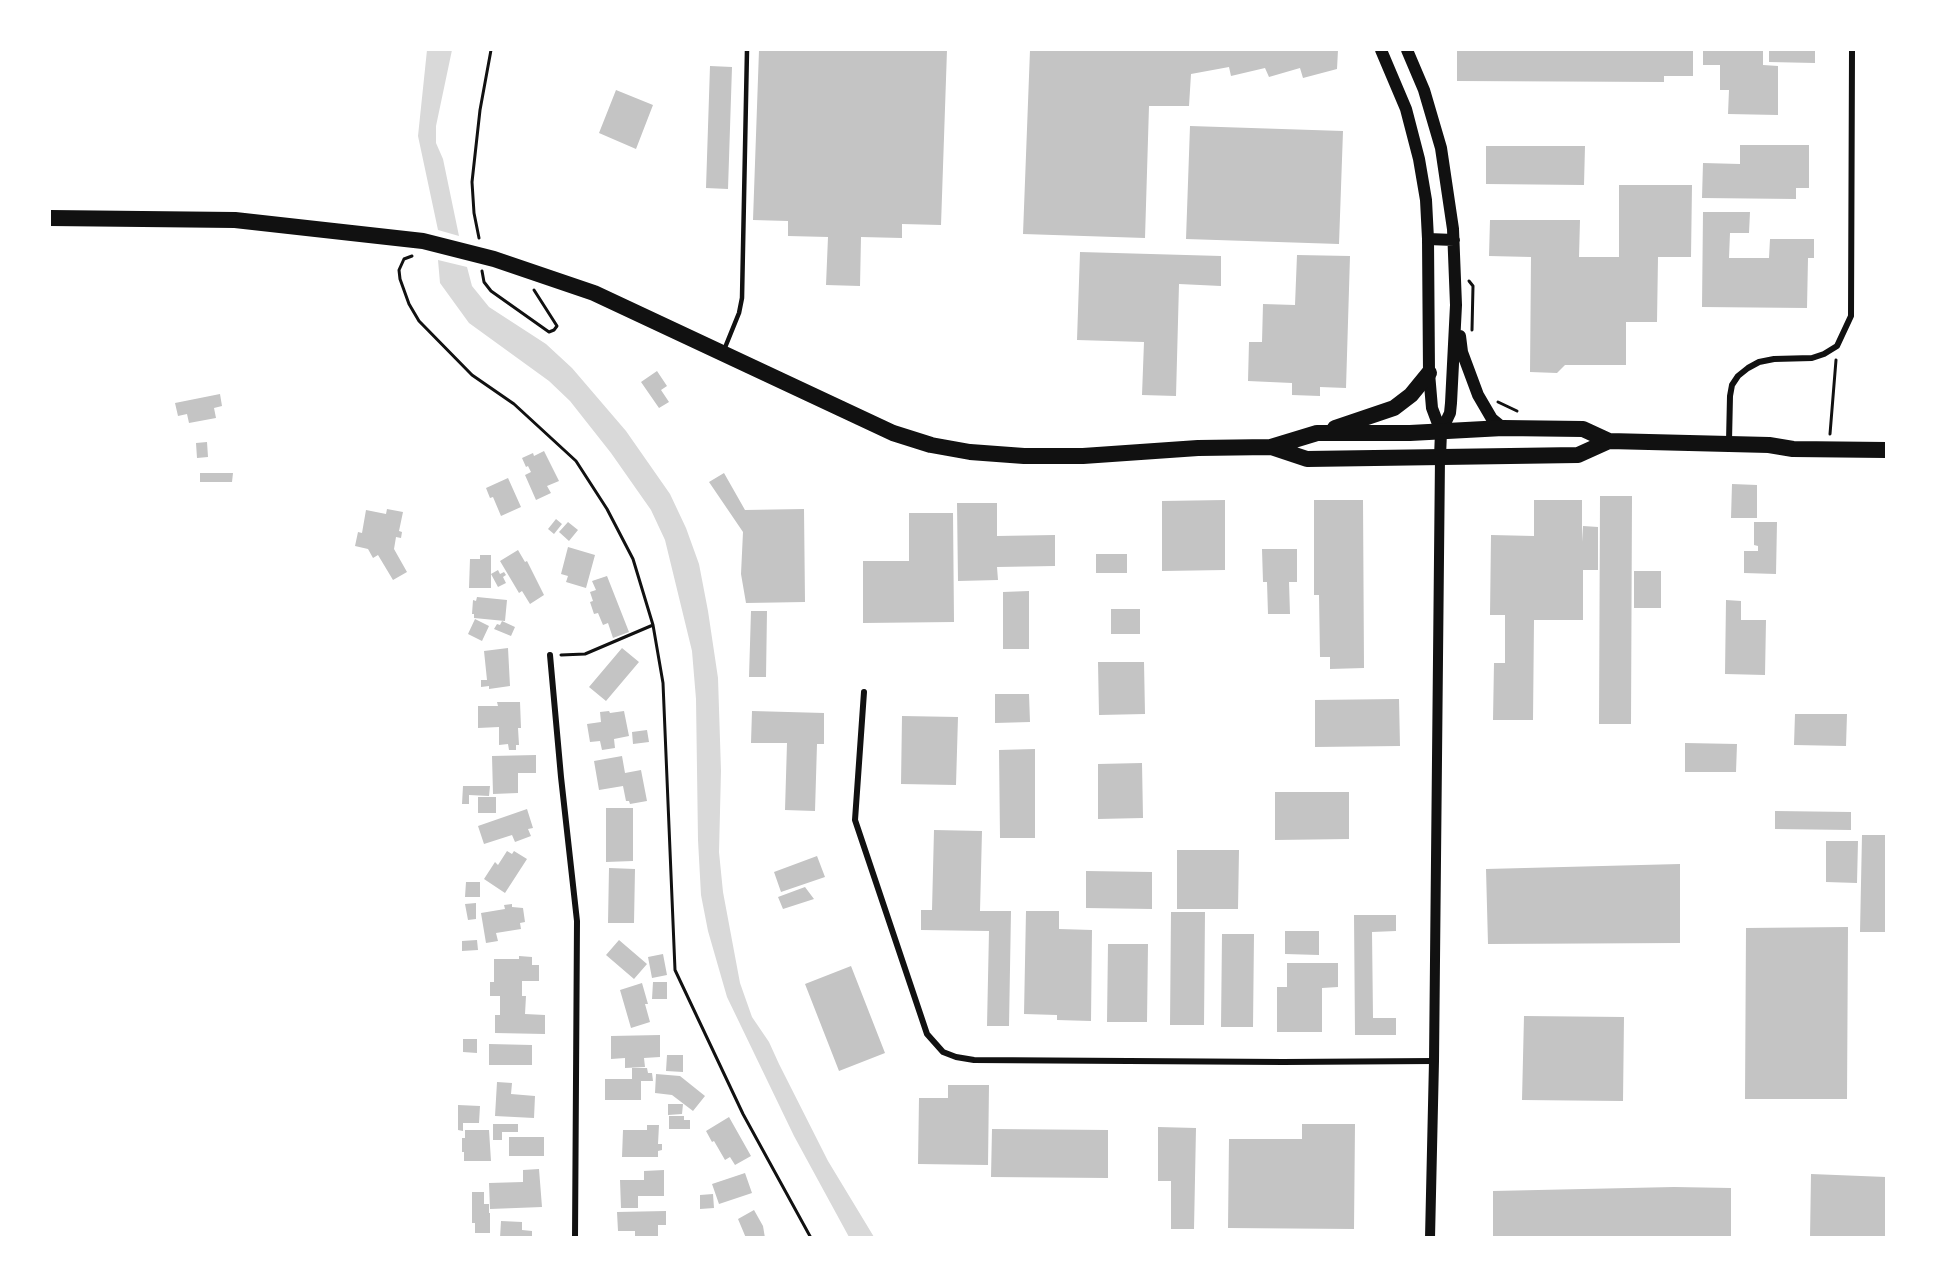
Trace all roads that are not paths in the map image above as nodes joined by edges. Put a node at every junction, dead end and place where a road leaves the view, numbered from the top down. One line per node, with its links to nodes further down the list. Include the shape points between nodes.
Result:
1 (747, 50): 9 (lane, via 742,298)
2 (1382, 50): 6 (main road, via 1406,109 1419,159)
3 (1407, 50): 7 (main road, via 1441,148)
4 (1852, 50): 15 (street, via 1851,316 1837,346 1824,354 1759,362 1738,376 1730,396)
5 (50, 218): 9 (highway, via 235,220 423,241 594,293)
6 (1428, 239): 7 (main road); 10 (main road)
7 (1454, 240): 8 (main road)
8 (1456, 305): 11 (main road, via 1462,352 1478,395 1492,419); 12 (main road, via 1450,413)
9 (723, 353): 16 (highway, via 893,433 970,452 1083,456)
10 (1429, 373): 12 (main road, via 1432,408); 13 (highway, via 1394,408)
11 (1503, 428): 12 (highway); 14 (highway, via 1583,429)
12 (1441, 432): 13 (highway); 18 (main road)
13 (1317, 433): 16 (highway)
14 (1609, 441): 15 (highway); 18 (highway, via 1578,455)
15 (1729, 443): 17 (highway, via 1793,449)
16 (1271, 447): 18 (highway, via 1307,459)
17 (1887, 450)
18 (1440, 457): 21 (street)
19 (550, 656): 22 (street, via 577,921)
20 (864, 692): 21 (street, via 855,820 927,1034 943,1052 974,1060)
21 (1434, 1060): 23 (street)
22 (574, 1238)
23 (1430, 1238)

